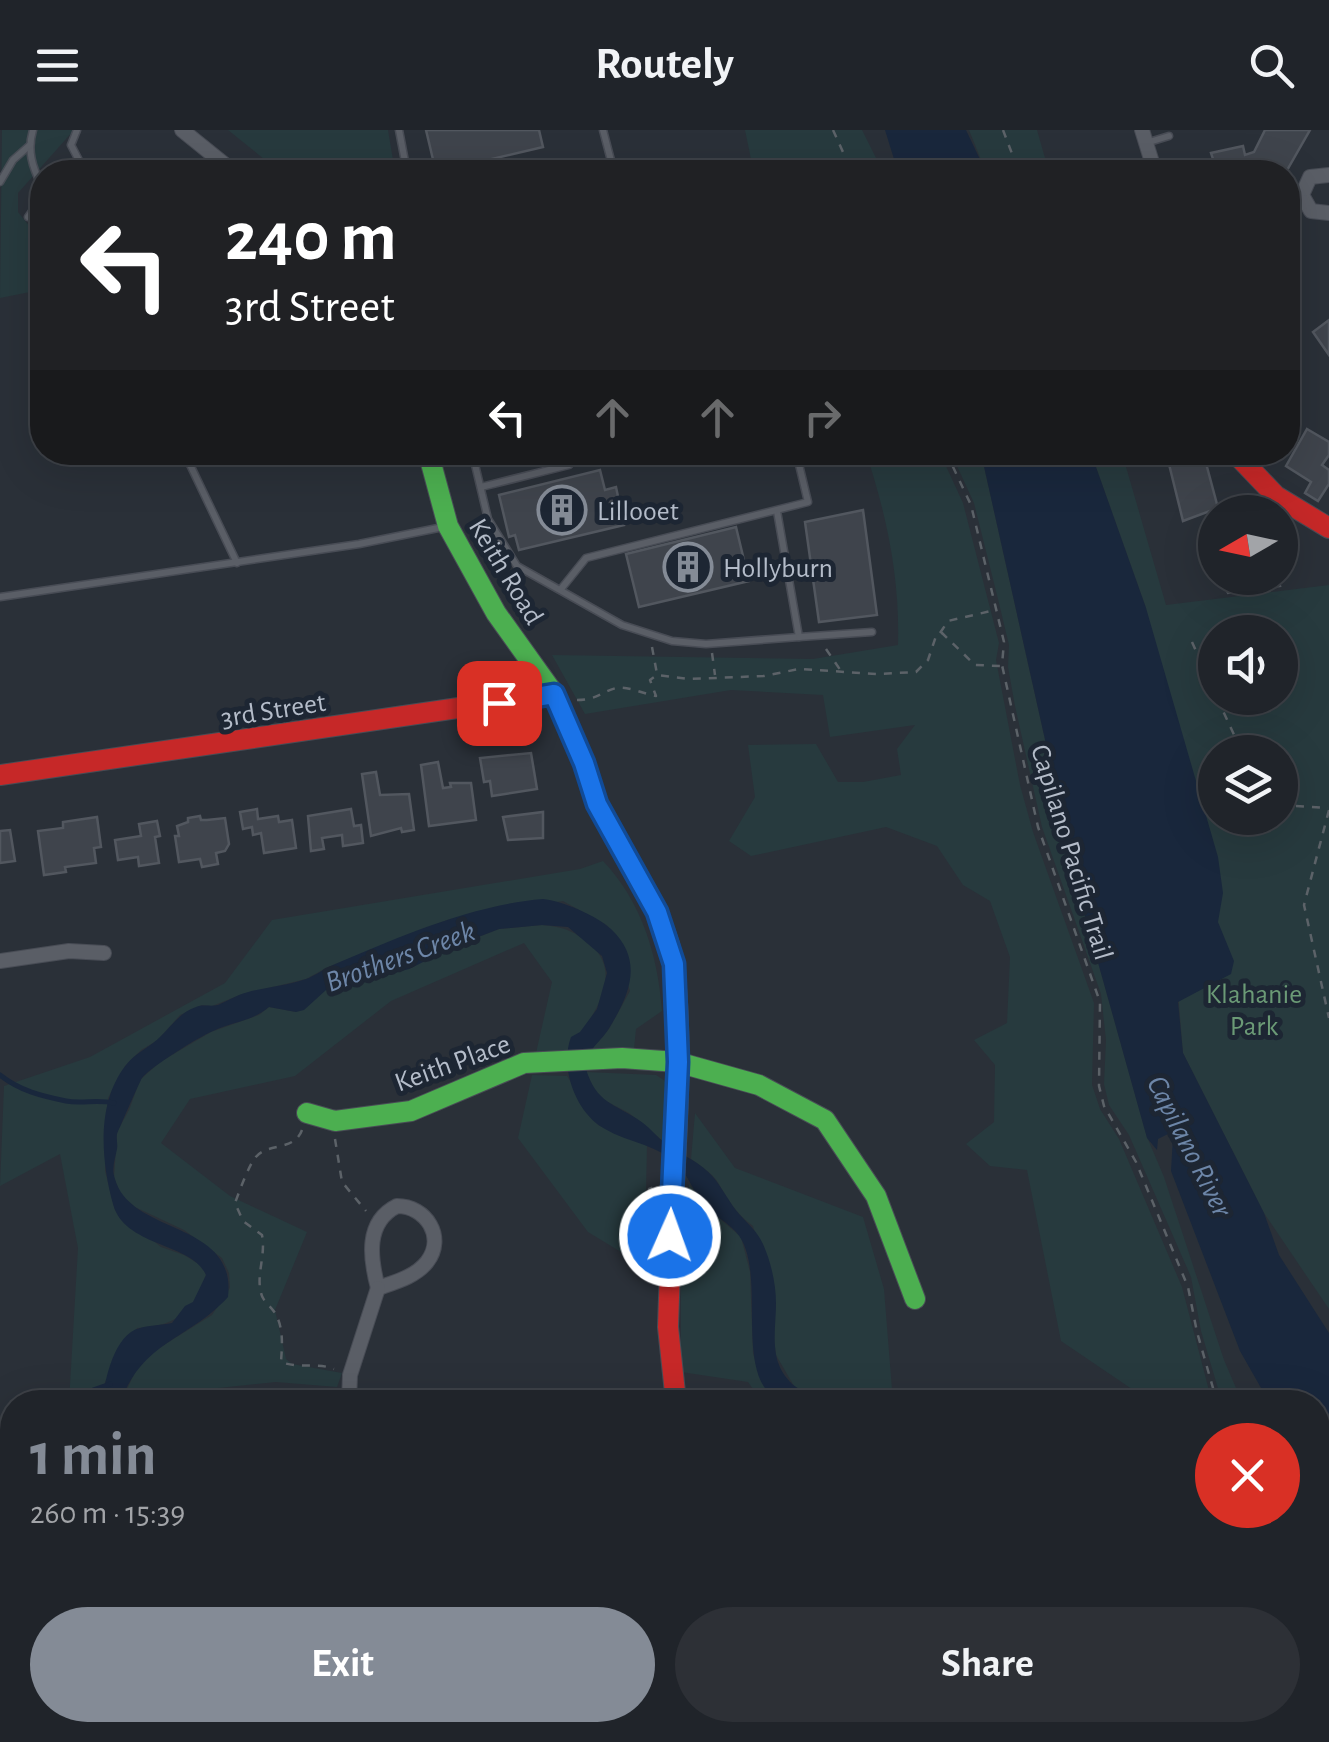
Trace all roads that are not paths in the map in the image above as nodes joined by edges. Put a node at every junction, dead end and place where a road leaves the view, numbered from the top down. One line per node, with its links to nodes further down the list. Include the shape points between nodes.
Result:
1 (33, 130): 8 (lane)
2 (76, 130): 10 (lane, via 71,146)
3 (182, 130): 11 (street)
4 (399, 130): 12 (lane)
5 (604, 130): 13 (lane)
6 (1169, 136): 7 (lane)
7 (1144, 137)
8 (30, 145): 9 (lane); 15 (lane)
9 (32, 160)
10 (79, 160)
11 (219, 160)
12 (405, 160)
13 (611, 160)
14 (1329, 175): 16 (street, via 1306,182)
15 (0, 182)
16 (1303, 202): 17 (street); 18 (street, via 1311,211)
17 (1300, 203)
18 (1329, 213)
19 (30, 214): 20 (lane)
20 (28, 217)
21 (190, 465): 31 (lane)
22 (432, 465): 29 (street, Keith Road)
23 (475, 465): 27 (lane)
24 (570, 465): 27 (lane)
25 (799, 465): 28 (lane, via 808,502)
26 (1243, 465): 30 (street, via 1296,512)
27 (480, 488): 32 (lane, via 488,518 517,566)
28 (777, 511): 32 (lane, via 586,558); 35 (lane)
29 (448, 526): 31 (lane); 36 (street, Keith Road, via 496,613)
30 (1329, 528)
31 (237, 563): 33 (lane)
32 (561, 589): 35 (lane, via 622,625 672,641)
33 (0, 596)
34 (872, 632): 35 (lane)
35 (799, 638)
36 (554, 694): 37 (street, 3rd Street); 40 (street, Keith Road, via 605,820 657,912 674,964)
37 (0, 775)
38 (104, 953): 39 (street)
39 (0, 961)
40 (678, 1062): 41 (street, Keith Place, via 524,1063 411,1111 334,1121); 43 (street, Keith Place, via 759,1085 825,1120 876,1196); 45 (street, Keith Road, via 668,1328)
41 (307, 1113)
42 (378, 1288): 42 (street, via 371,1254 379,1221 398,1206 414,1207 434,1238 429,1259 411,1276); 44 (street)
43 (915, 1299)
44 (349, 1390)
45 (675, 1390)

